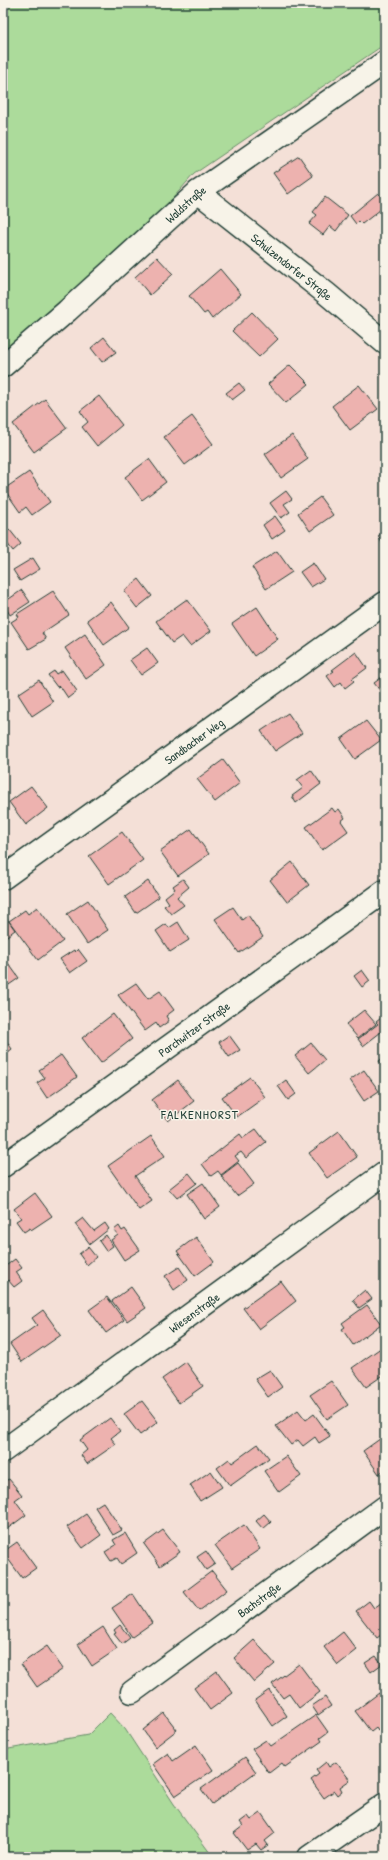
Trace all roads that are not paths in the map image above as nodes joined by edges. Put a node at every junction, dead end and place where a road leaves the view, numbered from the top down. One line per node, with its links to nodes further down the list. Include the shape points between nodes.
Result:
1 (385, 62): 2 (street, Waldstraße)
2 (198, 192): 3 (street, Schulzendorfer Straße); 4 (street, Waldstraße)
3 (385, 343)
4 (3, 366)
5 (385, 603): 6 (street, Sandbacher Weg)
6 (3, 878)
7 (385, 891): 8 (street, Parchwitzer Straße)
8 (3, 1166)
9 (385, 1173): 10 (street, Wiesenstraße)
10 (3, 1451)
11 (385, 1507): 12 (street, Bachstraße)
12 (132, 1692)
13 (385, 1804): 14 (street)
14 (309, 1857)

